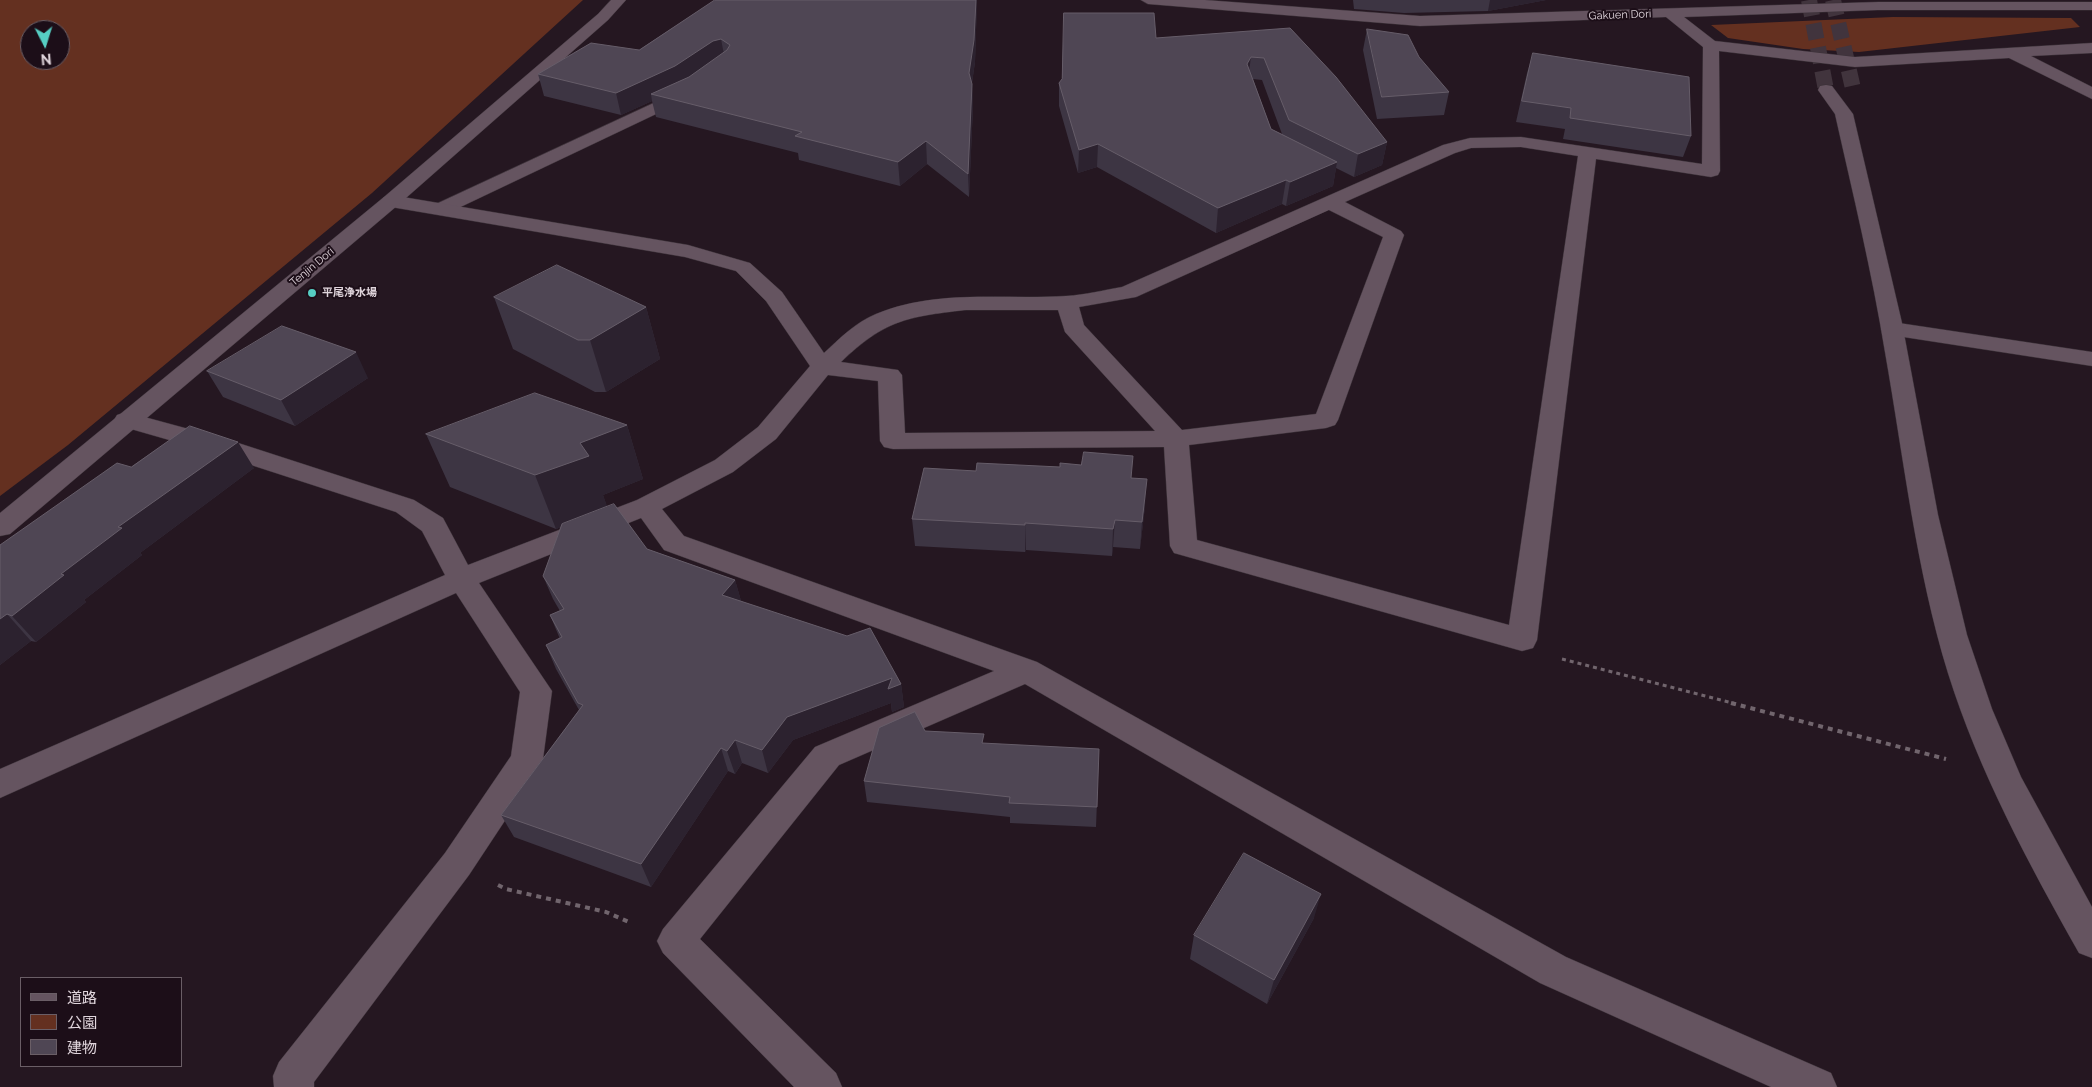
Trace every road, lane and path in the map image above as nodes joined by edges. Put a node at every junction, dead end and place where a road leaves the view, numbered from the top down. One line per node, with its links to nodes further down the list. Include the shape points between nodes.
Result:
1 (619, 0): 17 (street, Tenjin Dori)
2 (1148, 0): 7 (street, Gakuen Dori, via 1410,21)
3 (1855, 4): 5 (street, Gakuen Dori); 6 (street, Gakuen Dori)
4 (1501, 5): 7 (street)
5 (2092, 6)
6 (1671, 14): 7 (street, Gakuen Dori); 8 (street)
7 (1519, 19)
8 (1711, 45): 10 (street, via 1855,62); 14 (street, via 1711,171)
9 (2092, 48): 10 (street)
10 (2012, 53): 13 (street)
11 (702, 82): 19 (street, via 687,93)
12 (1826, 90): 21 (street, via 1847,107)
13 (2092, 94)
14 (1588, 152): 16 (street, via 1521,142 1470,143 1448,149); 29 (street)
15 (1335, 177): 16 (street)
16 (1360, 190): 18 (street)
17 (391, 201): 19 (street); 24 (street, Tenjin Dori)
18 (1331, 203): 20 (street, via 1128,292); 25 (street, via 1394,235 1326,420)
19 (443, 208): 23 (street, via 688,251 743,267 774,297)
20 (1067, 303): 23 (street, via 965,303 920,309 883,319 852,339); 25 (street, via 1073,327)
21 (1892, 329): 22 (street); 31 (street, via 1940,590 1964,674)
22 (2092, 359)
23 (822, 366): 25 (street, via 890,375 893,441); 26 (street, via 767,433 724,466)
24 (126, 420): 27 (street, Tenjin Dori); 28 (street, via 220,446 405,506 434,525)
25 (1176, 439): 29 (street, via 1184,546)
26 (646, 506): 28 (street); 30 (street, via 674,543)
27 (0, 527)
28 (461, 579): 32 (street); 36 (street, via 536,691 527,759 457,864 293,1076)
29 (1522, 640): 31 (path, via 1539,653 1792,721)
30 (1026, 670): 37 (street, via 827,756 676,941); 38 (street, via 1553,970)
31 (2002, 772): 35 (street, via 2048,866)
32 (0, 784)
33 (506, 889): 34 (path)
34 (606, 912)
35 (2092, 941)
36 (294, 1087)
37 (822, 1087)
38 (1816, 1087)

